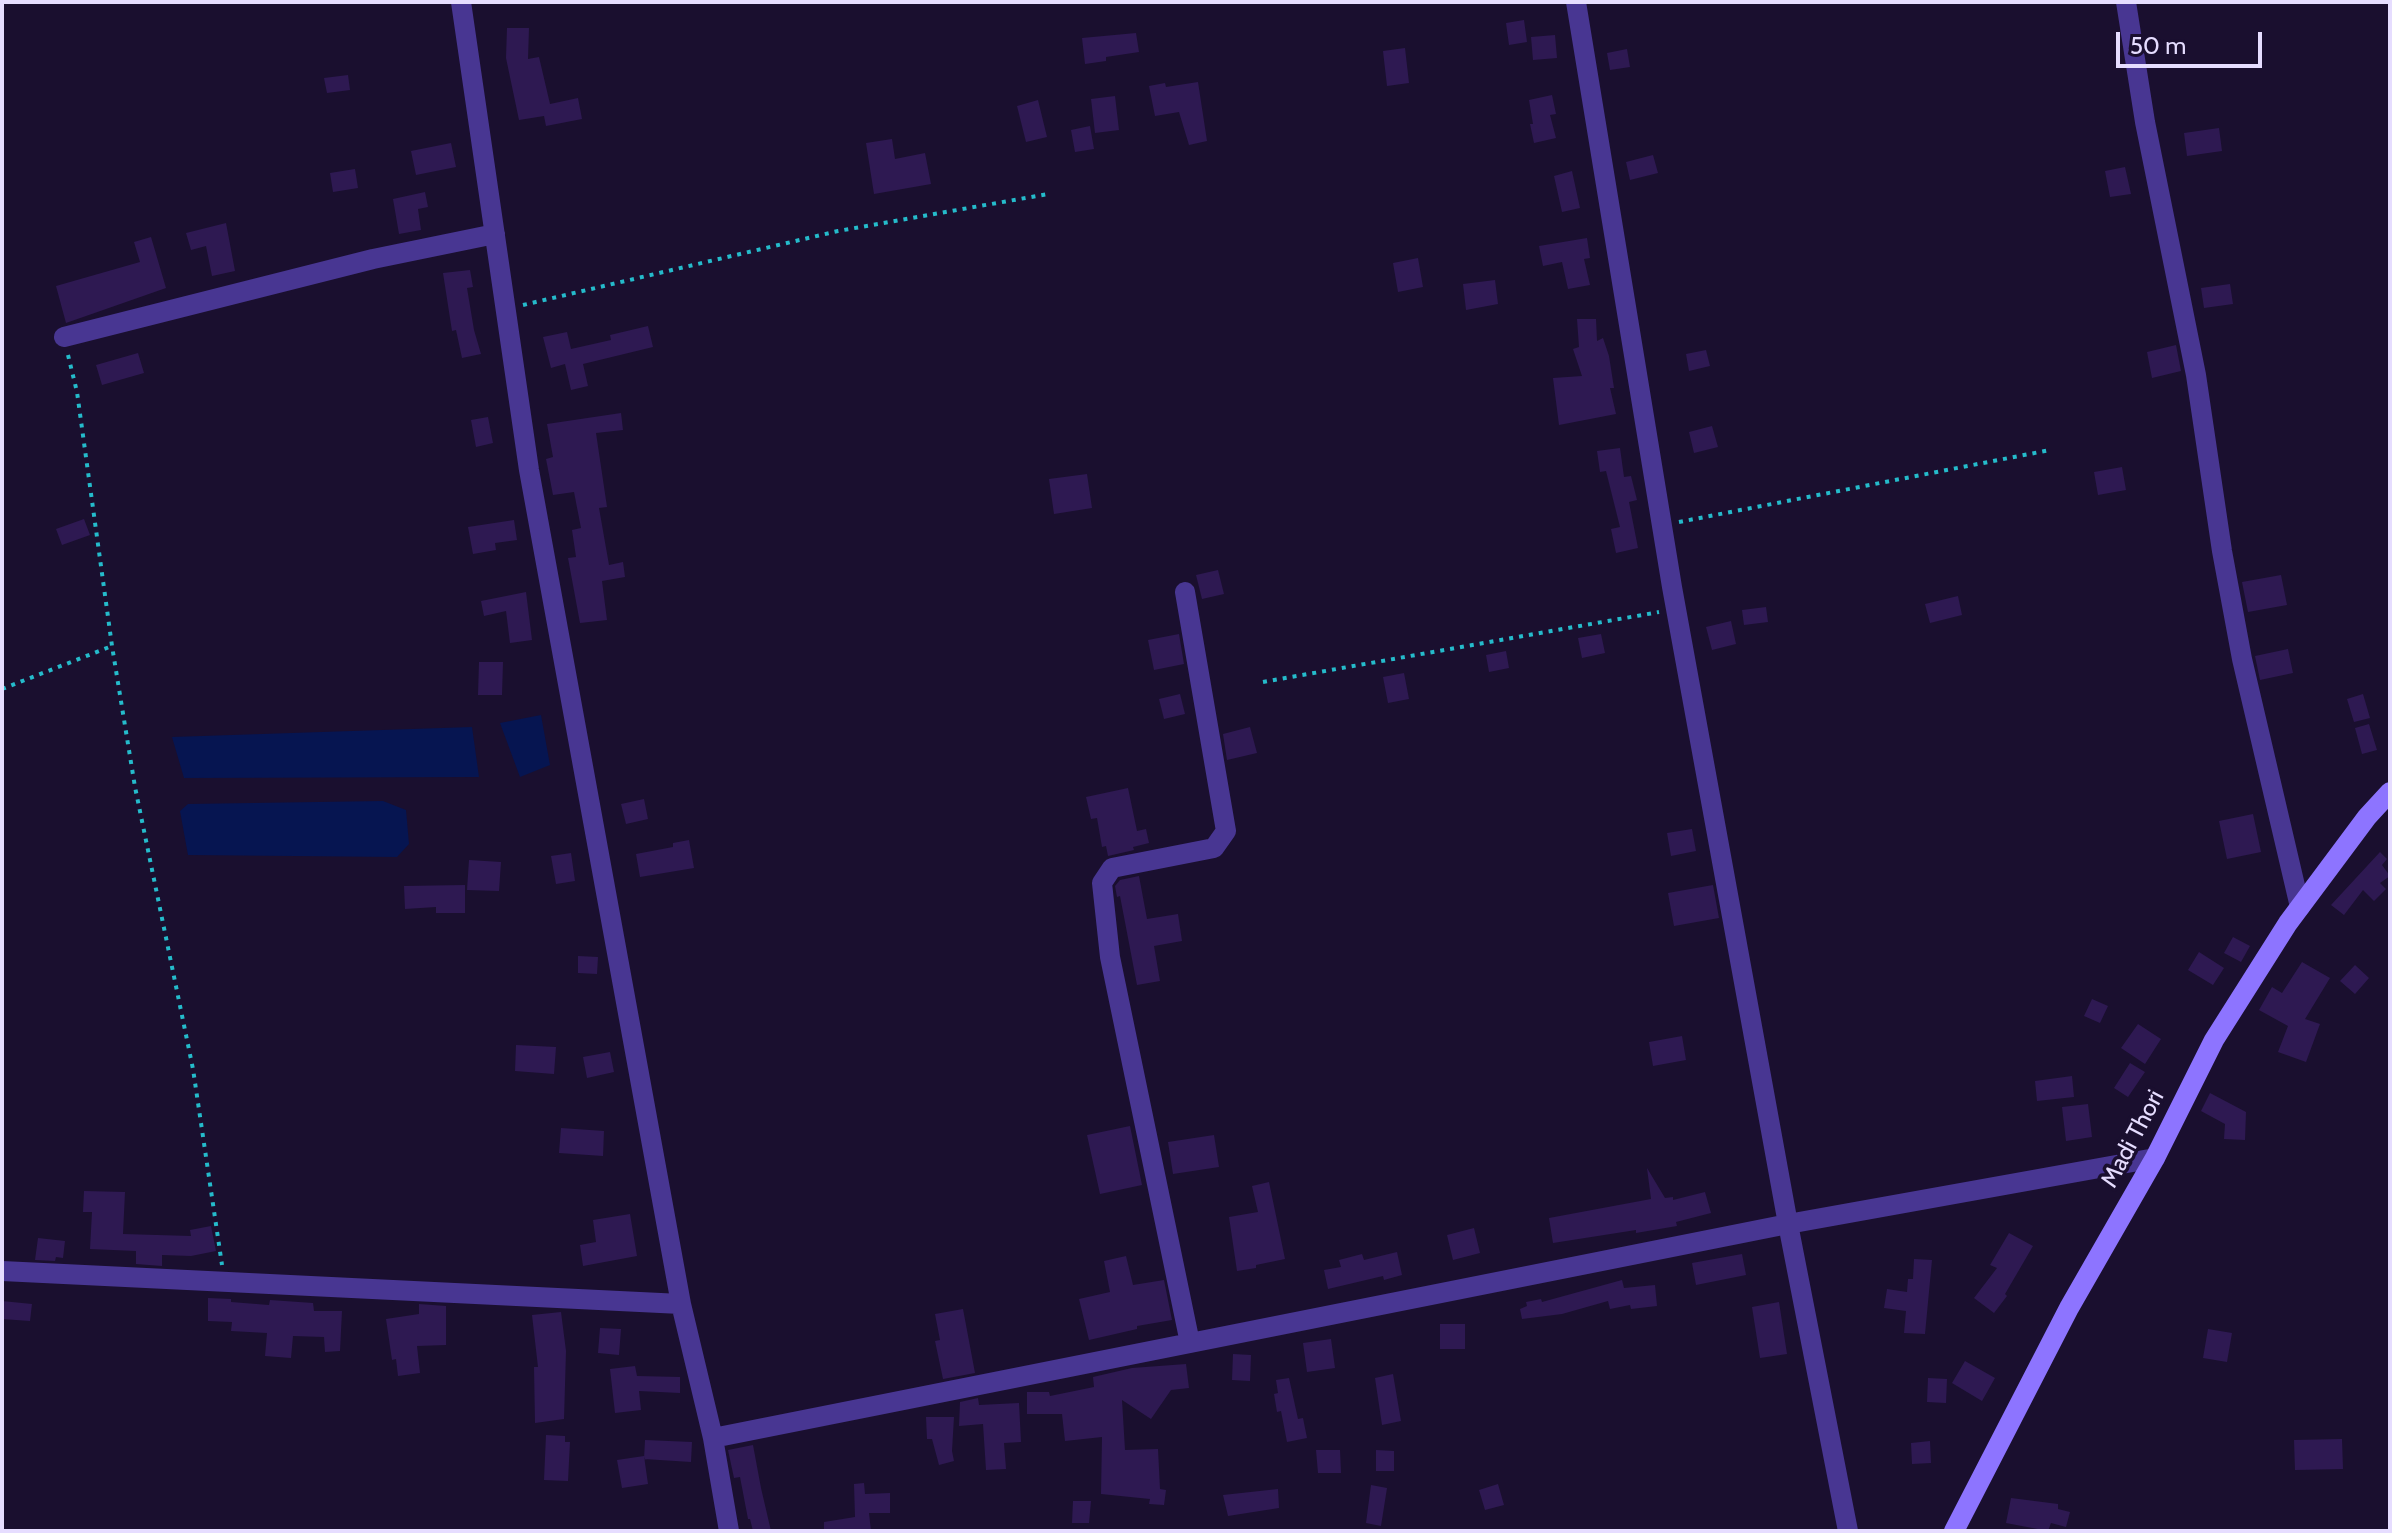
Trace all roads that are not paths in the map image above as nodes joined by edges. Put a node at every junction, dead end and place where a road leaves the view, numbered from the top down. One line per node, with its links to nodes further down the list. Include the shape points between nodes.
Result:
1 (461, 2): 4 (street)
2 (1576, 2): 10 (street, via 1676,609)
3 (2126, 2): 8 (street, via 2196,375 2242,659)
4 (495, 234): 5 (street, via 373,259); 12 (street, via 529,470)
5 (64, 337)
6 (1185, 592): 13 (street, via 1226,831 1214,848 1112,868 1102,883 1110,957)
7 (2390, 792): 8 (main road, Madi Thori)
8 (2300, 907): 9 (main road, Madi Thori, via 2214,1040)
9 (2155, 1158): 10 (street); 17 (main road, Madi Thori, via 2069,1308)
10 (1788, 1224): 13 (street); 16 (street)
11 (2, 1271): 12 (street)
12 (681, 1304): 14 (street)
13 (1190, 1343): 14 (street)
14 (713, 1438): 15 (street)
15 (729, 1531)
16 (1848, 1531)
17 (1954, 1531)

